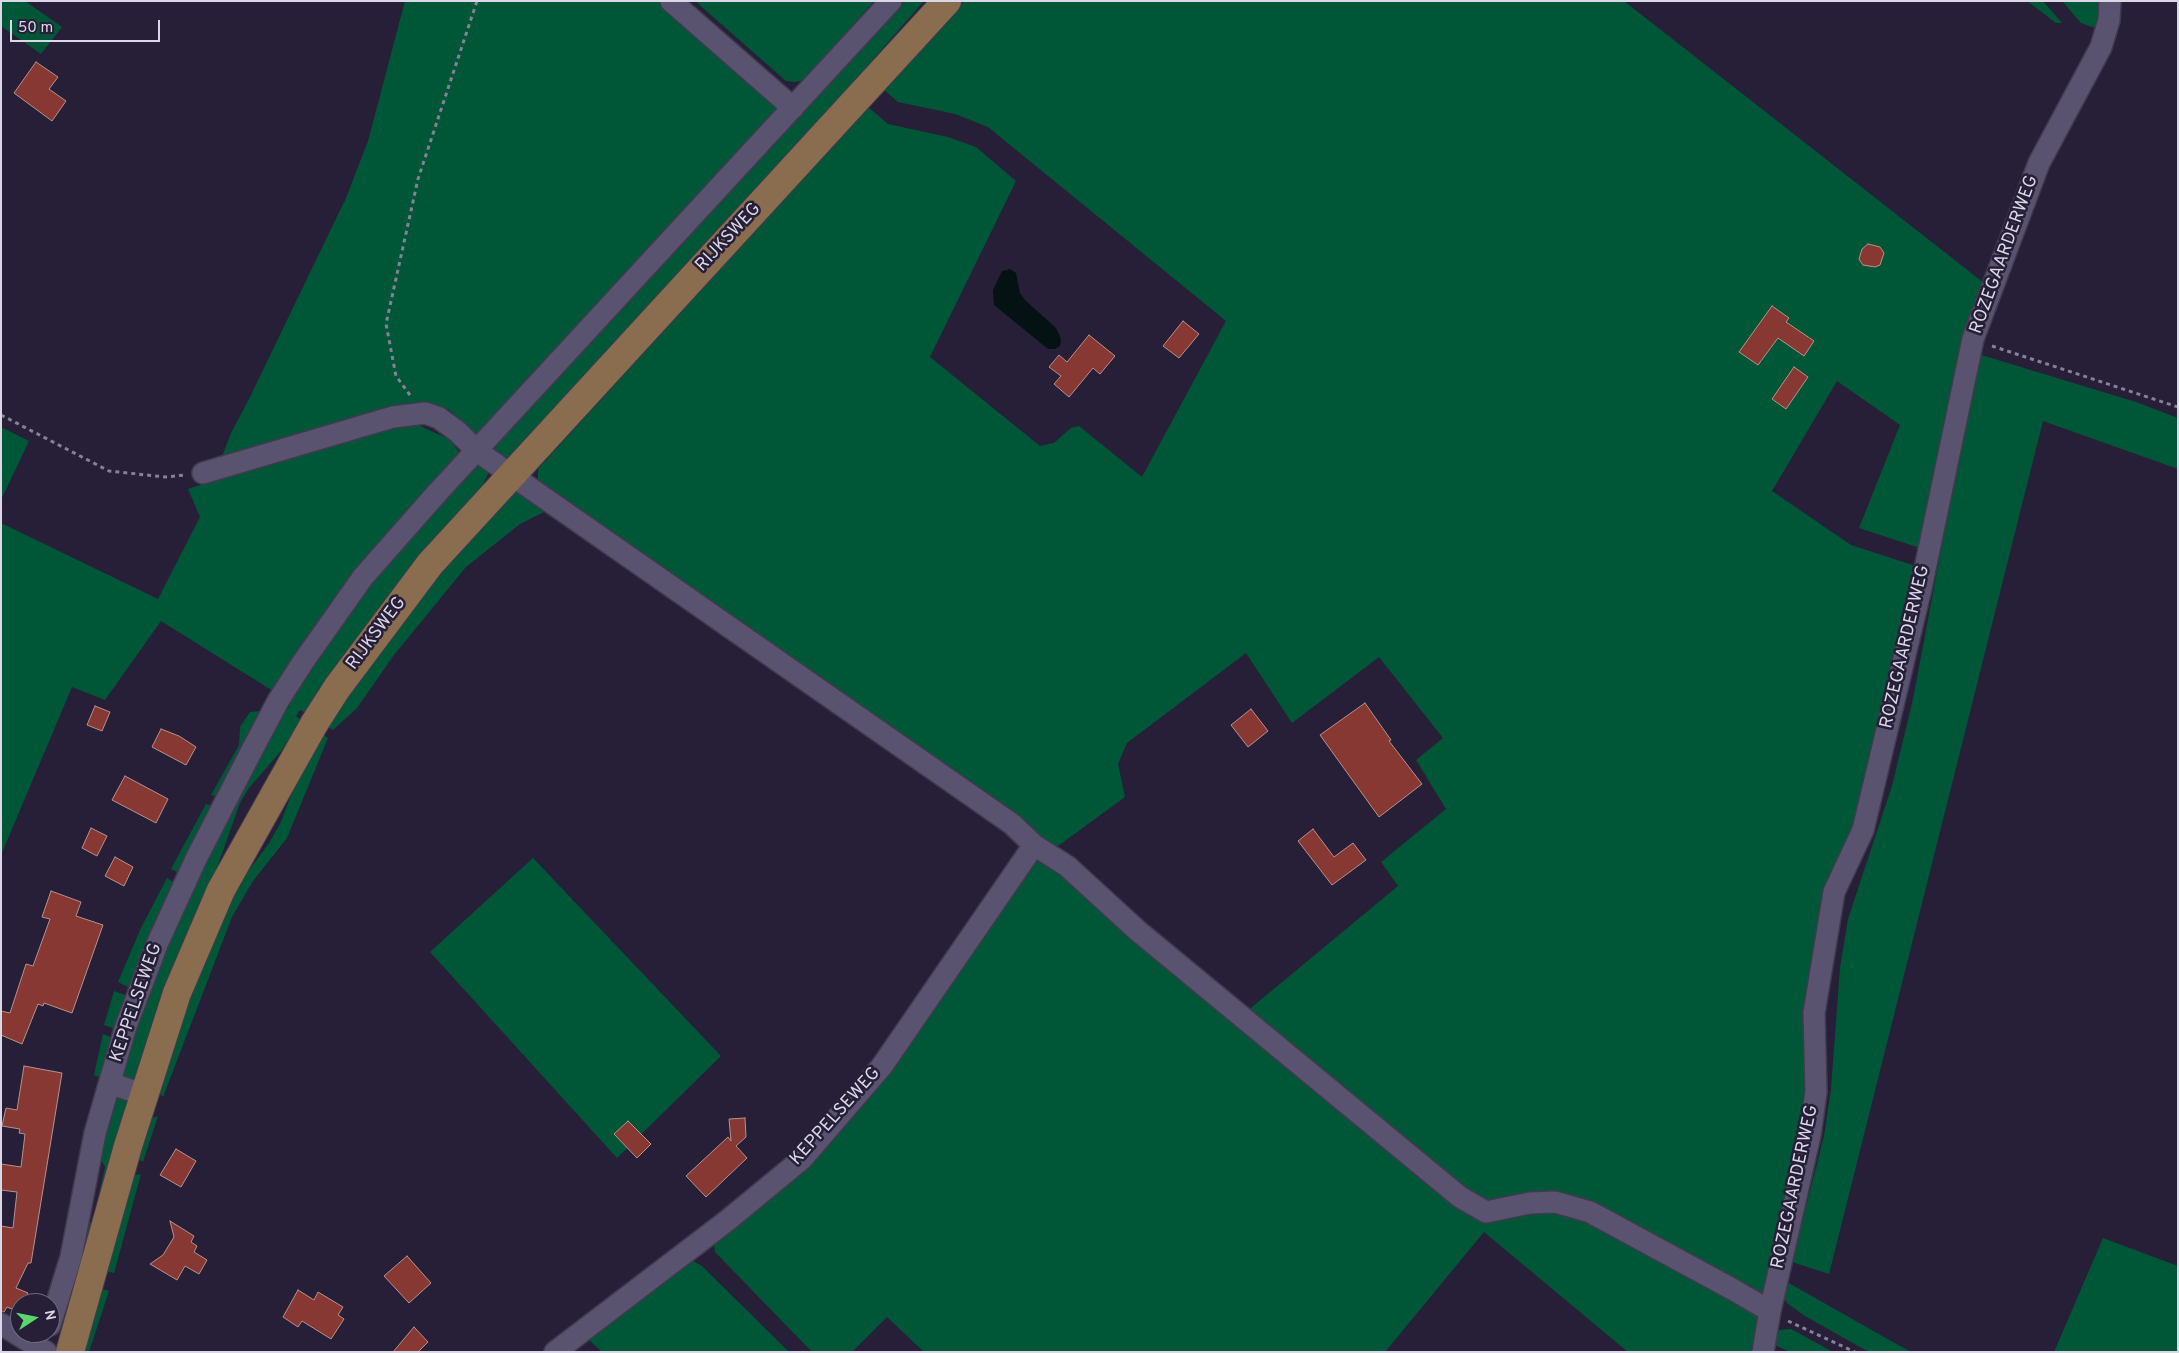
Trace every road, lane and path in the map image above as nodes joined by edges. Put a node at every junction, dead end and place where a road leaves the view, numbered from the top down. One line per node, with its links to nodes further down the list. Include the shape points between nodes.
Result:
1 (477, 1): 9 (path, via 418,179 386,324 396,376)
2 (671, 1): 6 (street)
3 (891, 1): 6 (street)
4 (947, 1): 13 (main road, RIJKSWEG)
5 (2110, 1): 7 (street, ROZEGAARDERWEG, via 2109,20 2101,46 2039,163)
6 (793, 108): 11 (street)
7 (1973, 339): 8 (path); 19 (street, ROZEGAARDERWEG, via 1921,588 1863,830 1834,892 1814,1013 1816,1092 1810,1135)
8 (2178, 407)
9 (425, 413): 11 (street, via 439,418 458,432); 12 (street, via 393,418)
10 (1, 415): 12 (path, via 109,471 165,476)
11 (476, 451): 13 (street); 16 (street, KEPPELSEWEG, via 363,577 278,700 196,859 158,942 126,1026)
12 (203, 473)
13 (511, 475): 14 (main road, RIJKSWEG, via 430,564 337,688); 15 (street, via 1012,824)
14 (266, 810): 17 (main road, KEPPELSEWEG, via 221,890 177,993)
15 (1034, 846): 19 (street, via 1067,866 1138,931 1460,1197 1486,1212 1530,1203 1555,1202 1590,1212); 23 (street, KEPPELSEWEG, via 882,1066 802,1159 728,1220)
16 (110, 1082): 17 (street); 18 (street, KEPPELSEWEG, via 95,1133 71,1257)
17 (144, 1095): 22 (main road, KEPPELSEWEG)
18 (60, 1293)
19 (1770, 1311): 24 (street, ROZEGAARDERWEG); 25 (path)
20 (1, 1324): 21 (street)
21 (44, 1347)
22 (70, 1352)
23 (555, 1352)
24 (1763, 1352)
25 (1855, 1352)

